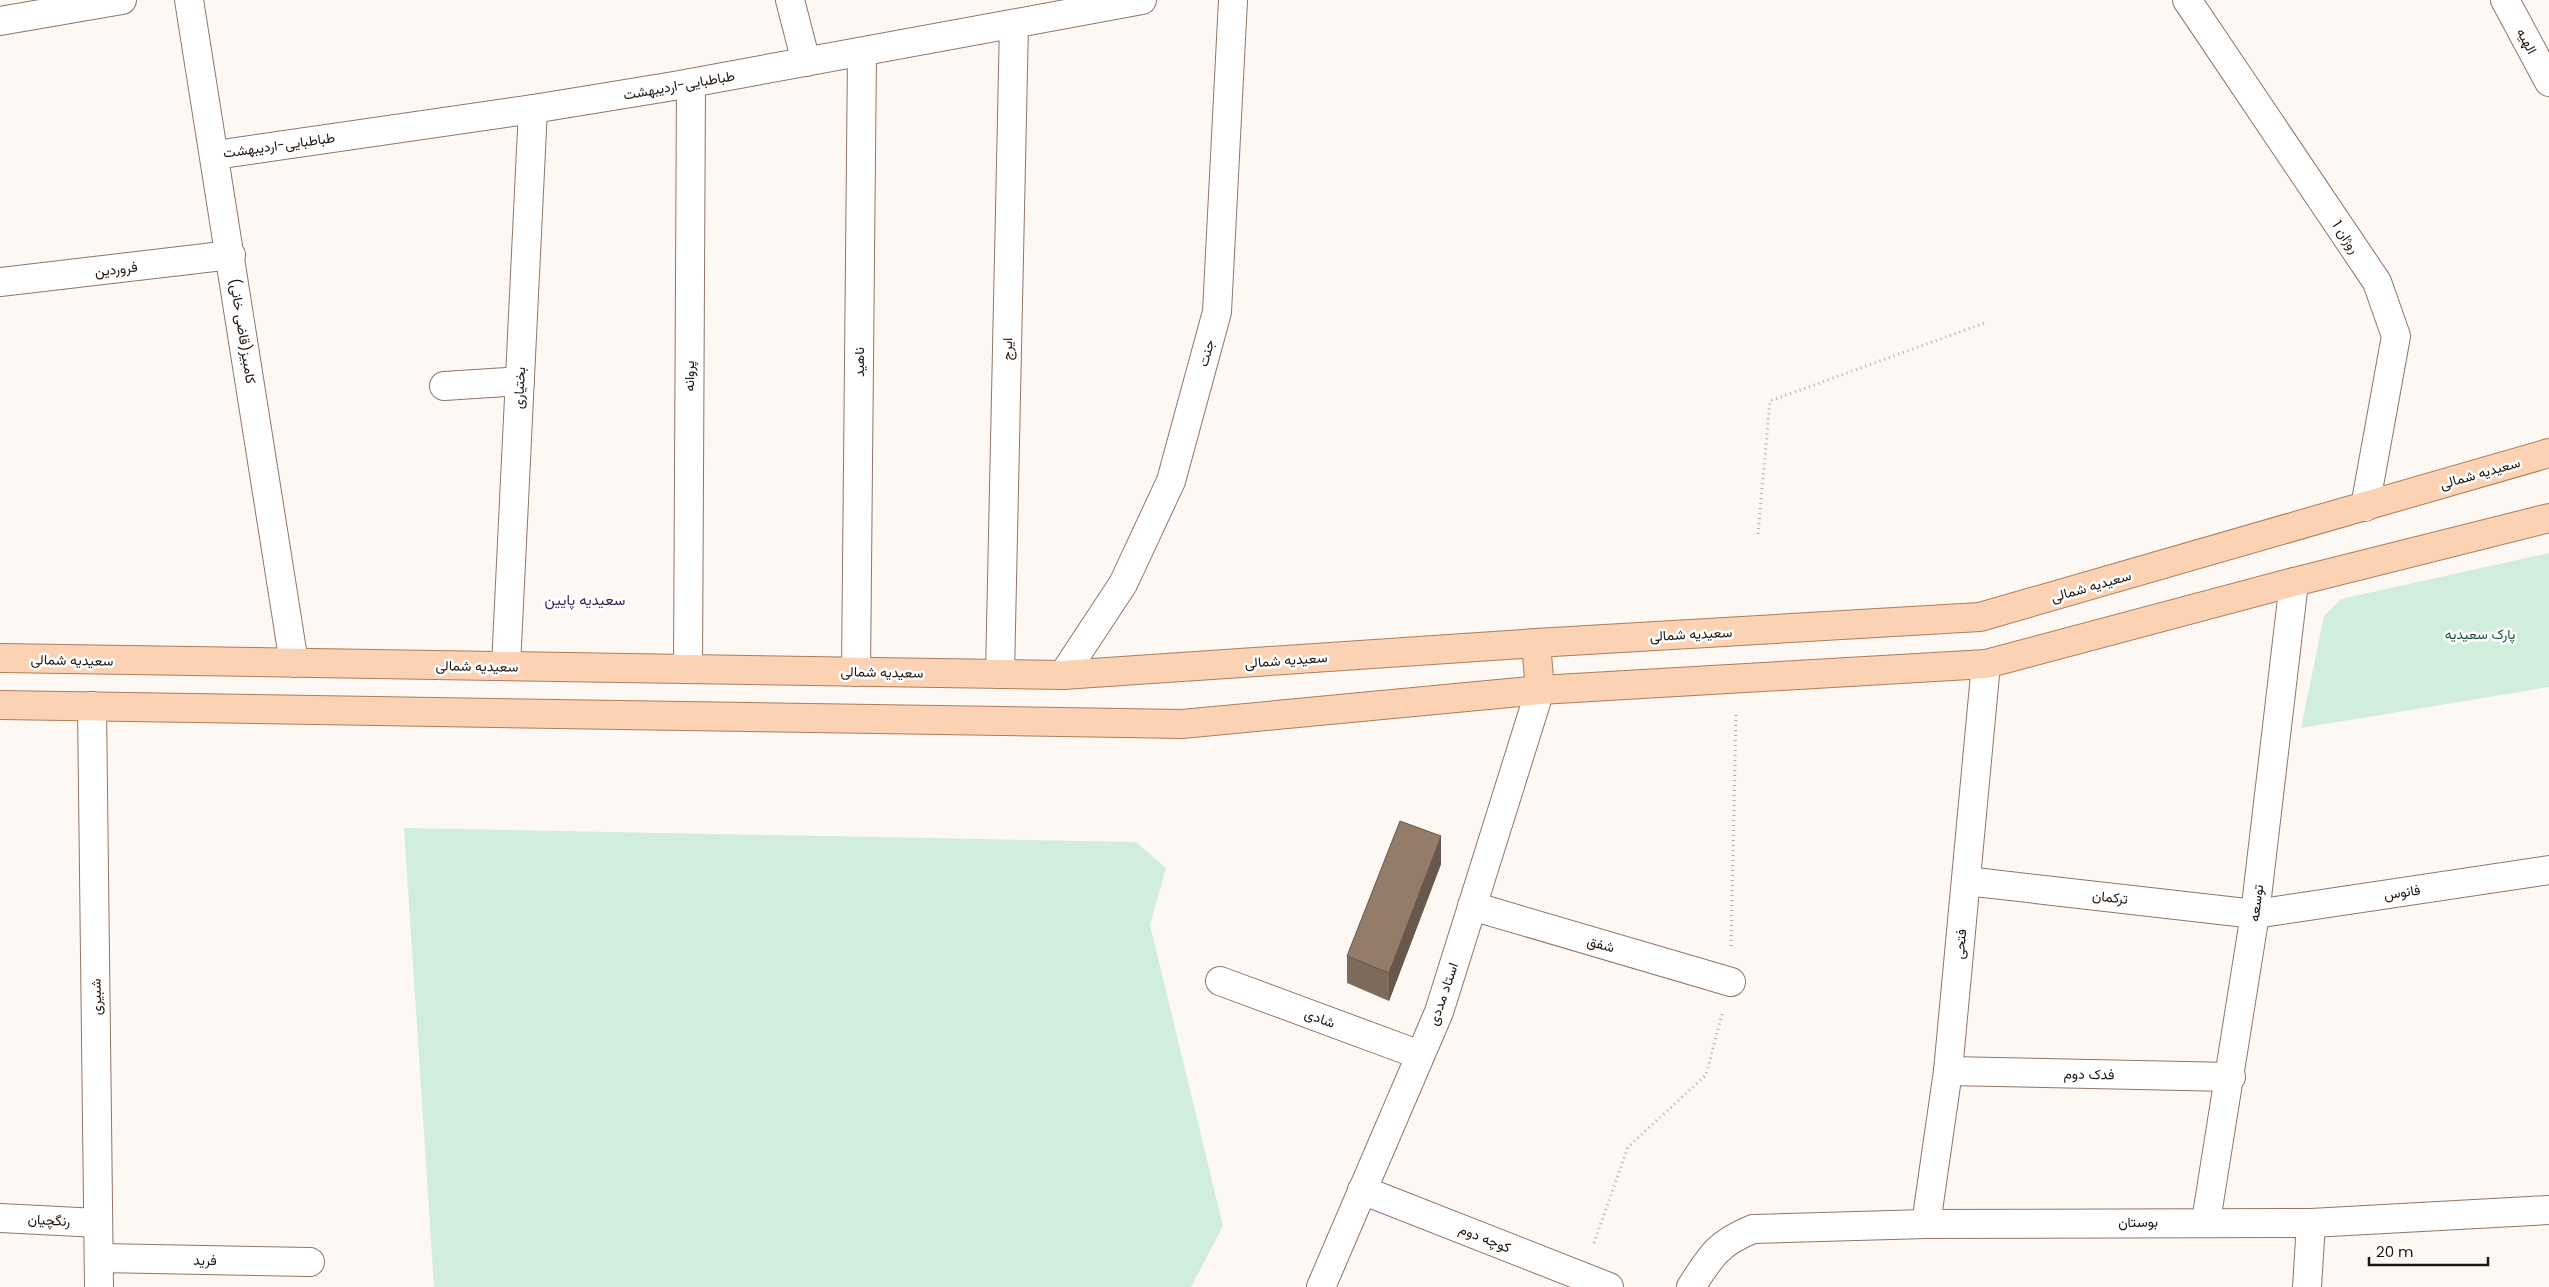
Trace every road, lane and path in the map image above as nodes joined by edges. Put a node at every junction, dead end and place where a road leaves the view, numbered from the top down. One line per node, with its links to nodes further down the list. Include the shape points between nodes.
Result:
1 (122, 0): 9 (street)
2 (189, 0): 16 (street, کامبیز(قاضی خانی))
3 (790, 0): 12 (street)
4 (1142, 0): 8 (street, طباطبایی-اردیبهشت)
5 (1233, 0): 35 (street, جنت, via 1217,312 1171,481 1123,584)
6 (2187, 0): 23 (street, روژان 1, via 2377,282 2396,336)
7 (2505, 0): 13 (street, الهیه)
8 (1078, 6): 10 (street, طباطبایی-اردیبهشت)
9 (0, 21)
10 (1014, 24): 11 (street, طباطبایی-اردیبهشت); 34 (street, ایرج)
11 (862, 52): 12 (street, طباطبایی-اردیبهشت); 33 (street, ناهید)
12 (806, 62): 14 (street, طباطبایی-اردیبهشت)
13 (2549, 82)
14 (691, 84): 15 (street, طباطبایی-اردیبهشت); 32 (street, پروانه)
15 (533, 109): 16 (street, طباطبایی-اردیبهشت); 20 (street, بختیاری)
16 (215, 155): 17 (street, کامبیز(قاضی خانی))
17 (231, 255): 18 (street, فروردین); 29 (street, کامبیز(قاضی خانی))
18 (0, 282)
19 (1987, 322): 25 (path, via 1770,401)
20 (520, 382): 21 (street); 31 (street, بختیاری)
21 (444, 386)
22 (2549, 453): 23 (main road, سعیدیه شمالی)
23 (2365, 507): 27 (main road, سعیدیه شمالی, via 1980,617)
24 (2549, 518): 26 (main road)
25 (1758, 534)
26 (2294, 582): 30 (main road); 42 (street, توسعه)
27 (1536, 643): 35 (main road, سعیدیه شمالی); 36 (main road)
28 (0, 658): 29 (main road, سعیدیه شمالی)
29 (294, 663): 31 (main road, سعیدیه شمالی)
30 (1986, 664): 36 (main road); 40 (street, فتحی)
31 (506, 666): 32 (main road, سعیدیه شمالی)
32 (688, 669): 33 (main road, سعیدیه شمالی)
33 (856, 672): 34 (main road, سعیدیه شمالی)
34 (1000, 674): 35 (main road, سعیدیه شمالی)
35 (1063, 675)
36 (1540, 690): 38 (main road, via 1182,724); 41 (street, استاد مددی)
37 (0, 705): 38 (main road)
38 (92, 706): 52 (street, شبیری)
39 (2549, 870): 42 (street, فانوس)
40 (1966, 881): 42 (street, ترکمان); 46 (street, فتحی)
41 (1472, 906): 44 (street, شفق); 45 (street, استاد مددی, via 1439,1012)
42 (2255, 914): 47 (street, توسعه)
43 (1220, 981): 45 (street, شادی)
44 (1731, 982)
45 (1420, 1055): 48 (street, استاد مددی)
46 (1948, 1071): 47 (street, فدک دوم); 54 (street, فتحی)
47 (2230, 1077): 51 (street, توسعه)
48 (1362, 1190): 58 (street, استاد مددی); 59 (street, کوچه دوم)
49 (2549, 1210): 53 (street, بوستان)
50 (0, 1218): 52 (street, رنگچیان)
51 (2206, 1221): 53 (street, بوستان); 54 (street, بوستان)
52 (98, 1223): 55 (street, شبیری)
53 (2311, 1223): 61 (street)
54 (1926, 1224): 60 (street, بوستان, via 1753,1229 1730,1239 1709,1259)
55 (99, 1258): 56 (street, فرید); 57 (street, شبیری)
56 (310, 1262)
57 (99, 1287)
58 (1320, 1287)
59 (1608, 1287)
60 (1691, 1287)
61 (2307, 1287)

